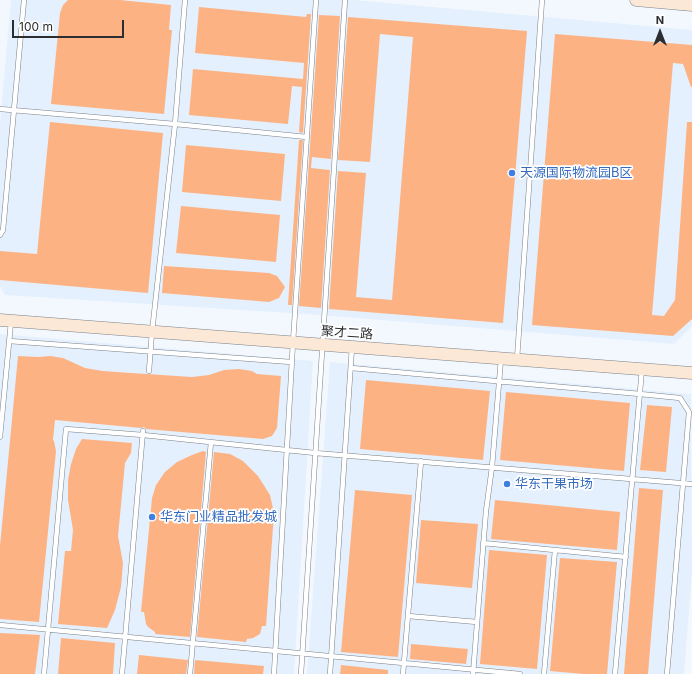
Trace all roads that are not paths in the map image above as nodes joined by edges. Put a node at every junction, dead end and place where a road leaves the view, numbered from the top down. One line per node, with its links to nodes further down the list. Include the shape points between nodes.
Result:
1 (24, 0): 9 (lane)
2 (185, 0): 10 (lane)
3 (316, 0): 11 (lane)
4 (345, 0): 17 (lane)
5 (542, 0): 21 (lane)
6 (636, 0): 7 (street)
7 (692, 5)
8 (0, 109): 9 (lane)
9 (14, 111): 10 (lane); 12 (lane, via 3,230)
10 (175, 124): 11 (lane); 14 (lane)
11 (307, 136): 16 (lane)
12 (0, 235)
13 (6, 320): 14 (street, 聚才二路); 15 (lane)
14 (152, 332): 16 (street, 聚才二路); 19 (lane)
15 (9, 341): 19 (lane); 30 (lane)
16 (293, 342): 17 (street, 聚才二路); 22 (lane)
17 (322, 345): 18 (street, 聚才二路); 33 (lane)
18 (352, 347): 20 (street, 聚才二路); 23 (lane)
19 (150, 352): 22 (lane); 25 (lane)
20 (501, 359): 21 (street, 聚才二路); 27 (lane)
21 (517, 360): 24 (street, 聚才二路)
22 (291, 362): 32 (lane)
23 (351, 368): 27 (lane); 34 (lane)
24 (642, 369): 26 (street, 聚才二路); 28 (lane)
25 (148, 371)
26 (692, 373)
27 (499, 381): 28 (lane); 36 (lane)
28 (640, 394): 37 (lane); 38 (lane, via 680,398 689,412)
29 (143, 433): 31 (lane); 46 (lane, via 66,429); 47 (lane)
30 (0, 437)
31 (211, 442): 32 (lane); 48 (lane)
32 (286, 450): 33 (lane); 49 (lane)
33 (315, 453): 34 (lane); 50 (lane)
34 (345, 455): 35 (lane); 51 (lane)
35 (421, 461): 36 (lane); 43 (lane)
36 (492, 467): 37 (lane); 40 (lane)
37 (632, 479): 38 (lane); 42 (lane)
38 (682, 483): 39 (lane); 64 (lane)
39 (692, 484)
40 (483, 543): 41 (lane); 44 (lane)
41 (555, 550): 42 (lane); 62 (lane)
42 (626, 556): 63 (lane)
43 (408, 616): 44 (lane); 52 (lane)
44 (477, 622): 53 (lane)
45 (0, 625): 46 (lane)
46 (48, 630): 47 (lane); 54 (lane)
47 (126, 637): 48 (lane); 55 (lane)
48 (193, 643): 49 (lane); 56 (lane)
49 (276, 650): 50 (lane); 57 (lane)
50 (302, 653): 51 (lane); 58 (lane)
51 (332, 656): 52 (lane); 59 (lane)
52 (403, 663): 53 (lane); 60 (lane)
53 (473, 672): 61 (lane)
54 (44, 674)
55 (122, 674)
56 (190, 674)
57 (274, 674)
58 (301, 674)
59 (330, 674)
60 (403, 674)
61 (520, 674)
62 (544, 674)
63 (615, 674)
64 (668, 674)

